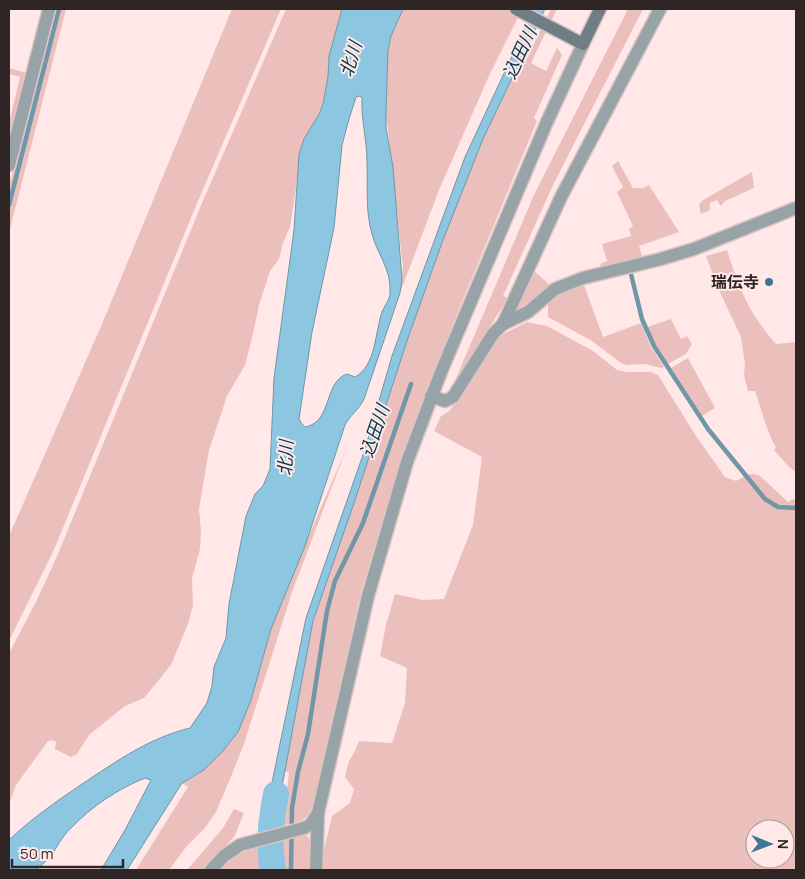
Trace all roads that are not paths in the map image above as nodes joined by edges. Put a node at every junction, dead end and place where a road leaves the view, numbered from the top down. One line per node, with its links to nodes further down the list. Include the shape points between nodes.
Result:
1 (49, 9): 6 (street)
2 (516, 9): 5 (main road)
3 (600, 9): 5 (main road)
4 (660, 9): 8 (street, via 561,197)
5 (583, 44): 9 (street)
6 (9, 165)
7 (796, 208): 8 (street, via 694,249 583,278 555,289 528,312)
8 (503, 324): 9 (street, via 493,334 453,397 445,401)
9 (431, 396): 10 (street, via 382,545)
10 (318, 813): 11 (street, via 304,828 240,845); 12 (street)
11 (211, 870)
12 (316, 870)

